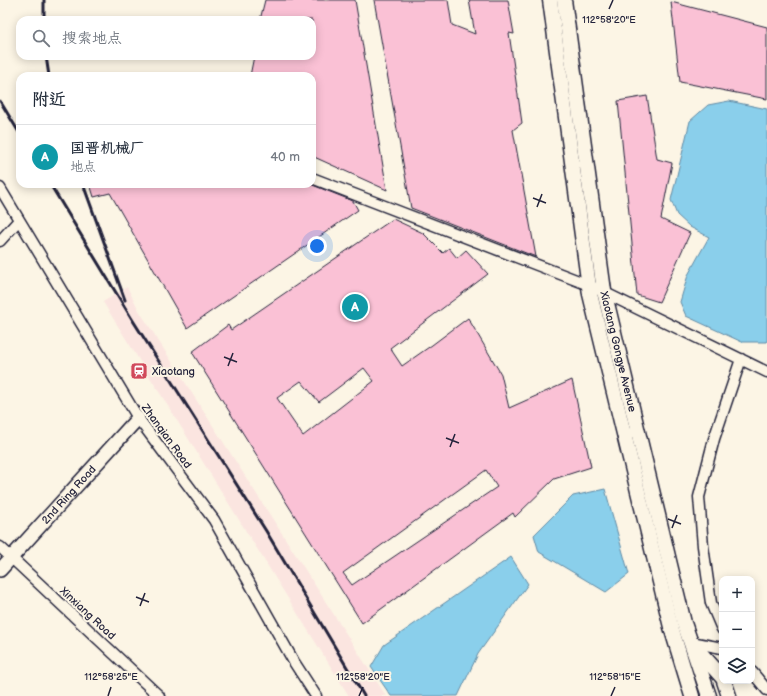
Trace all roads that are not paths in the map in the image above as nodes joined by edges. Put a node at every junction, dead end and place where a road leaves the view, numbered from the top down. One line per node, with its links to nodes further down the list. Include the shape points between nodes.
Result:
1 (550, 0): 7 (main road, Xiaotang Gongye Avenue)
2 (564, 0): 8 (main road, Xiaotang Gongye Avenue)
3 (316, 180): 7 (street)
4 (0, 188): 5 (street, Zhanqian Road)
5 (19, 220): 6 (street); 11 (street, Zhanqian Road)
6 (0, 242)
7 (589, 285): 8 (street); 24 (main road, Xiaotang Gongye Avenue, via 671,627)
8 (604, 291): 9 (street); 16 (main road, Xiaotang Gongye Avenue)
9 (741, 360): 10 (street); 15 (street, via 714,439 699,497 711,603)
10 (767, 372)
11 (138, 418): 13 (street, 2nd Ring Road); 23 (street, Zhanqian Road, via 214,520)
12 (0, 547): 13 (street, Xinxiang Road)
13 (12, 557): 14 (street, 2nd Ring Road); 22 (street, Xinxiang Road)
14 (0, 570)
15 (719, 622)
16 (690, 642): 17 (street); 18 (main road); 25 (main road, Xiaotang Gongye Avenue)
17 (719, 647)
18 (719, 674)
19 (755, 676): 21 (street)
20 (725, 684): 26 (main road)
21 (767, 690)
22 (159, 696)
23 (316, 696)
24 (692, 696)
25 (709, 696)
26 (729, 696)

